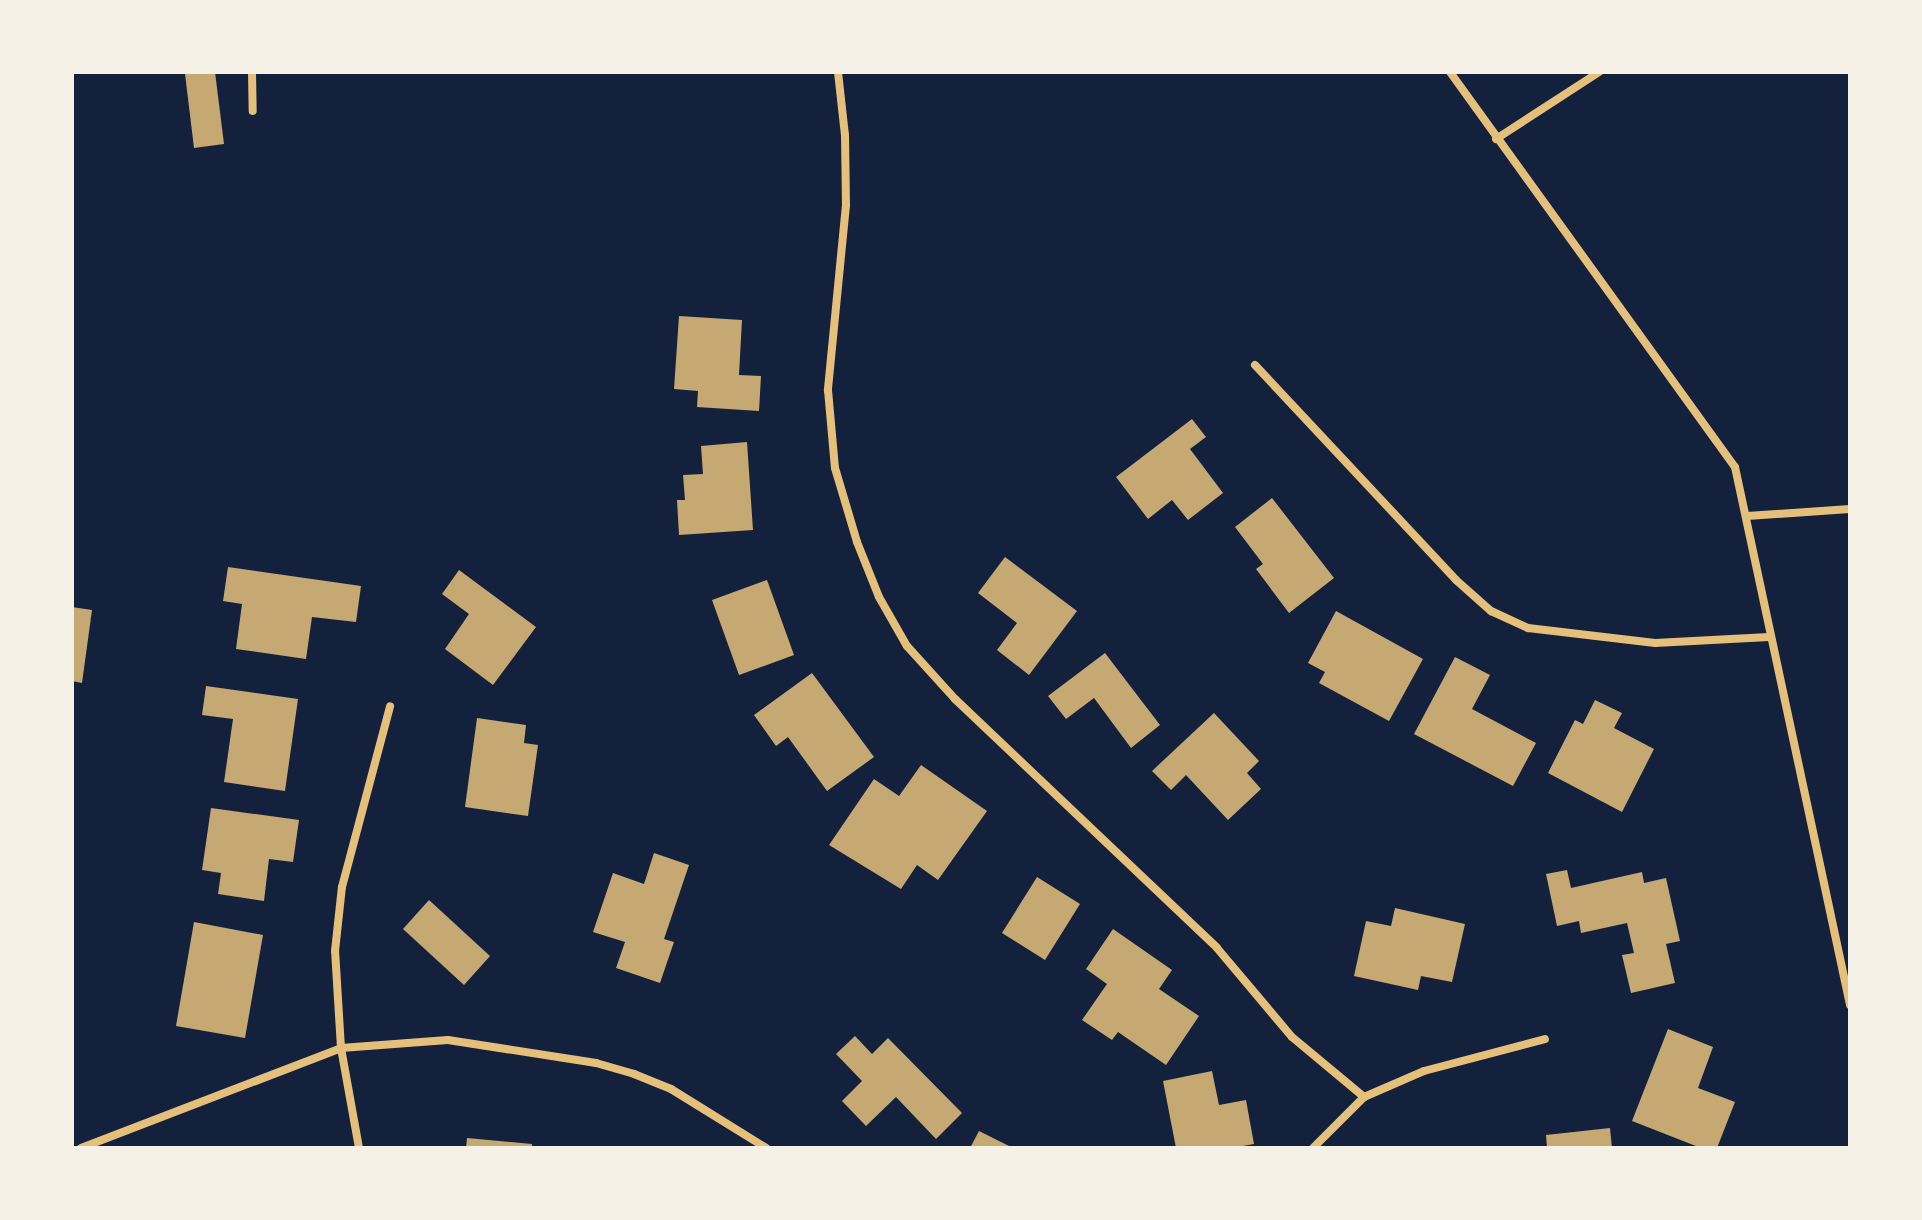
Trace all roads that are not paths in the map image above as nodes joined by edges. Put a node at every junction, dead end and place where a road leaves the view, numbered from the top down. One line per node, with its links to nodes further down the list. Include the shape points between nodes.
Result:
1 (252, 72): 5 (street)
2 (838, 72): 15 (street, via 846,205 828,390 835,468 879,597 907,646 955,699 1217,948 1292,1037)
3 (1450, 72): 6 (street)
4 (1599, 72): 6 (street)
5 (253, 111)
6 (1496, 139): 9 (street, via 1735,467)
7 (1255, 365): 10 (street, via 1491,611 1528,628 1655,643)
8 (1850, 509): 9 (street)
9 (1747, 516): 10 (street)
10 (1769, 637): 12 (street)
11 (390, 706): 14 (street, via 342,887 335,951)
12 (1850, 1005)
13 (1545, 1039): 15 (street, via 1424,1071)
14 (341, 1048): 16 (street); 17 (street); 18 (street, via 448,1040 596,1063 671,1089)
15 (1364, 1097): 19 (street)
16 (81, 1148)
17 (359, 1148)
18 (766, 1148)
19 (1313, 1148)

